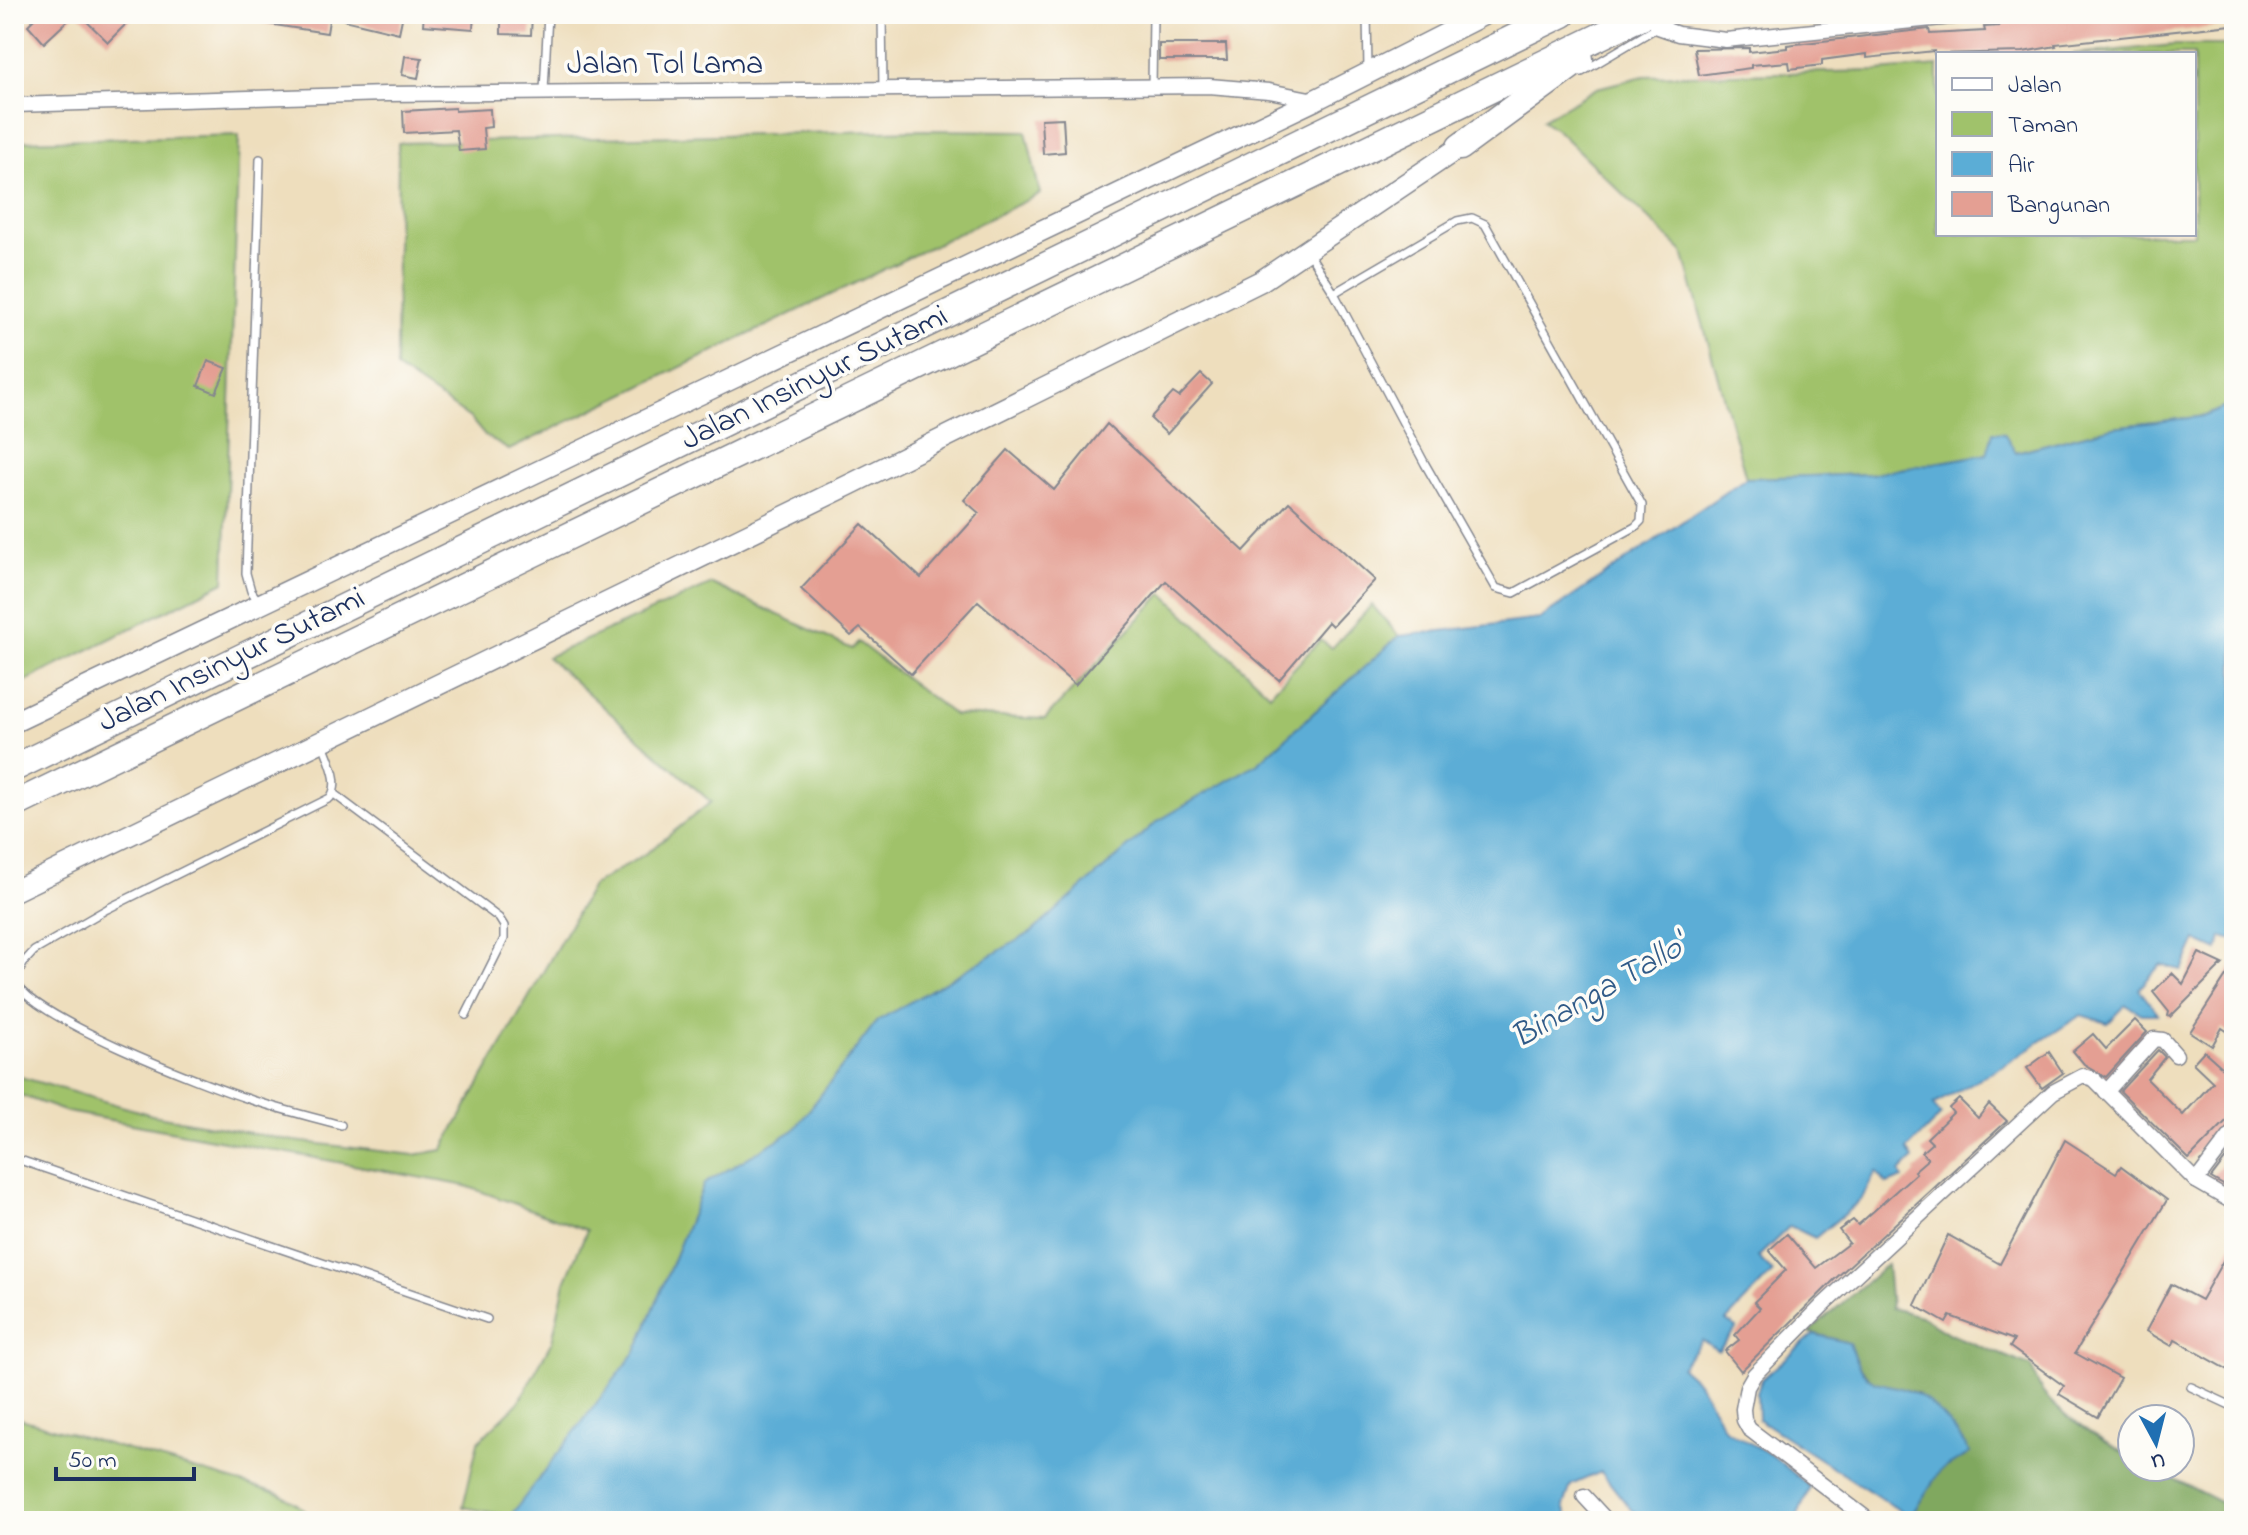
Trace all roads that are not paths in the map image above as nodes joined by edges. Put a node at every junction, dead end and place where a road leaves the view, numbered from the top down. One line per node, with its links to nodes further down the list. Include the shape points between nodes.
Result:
1 (548, 14): 15 (lane)
2 (882, 14): 13 (lane)
3 (1153, 14): 12 (lane)
4 (1367, 14): 10 (lane)
5 (1485, 14): 10 (street)
6 (1563, 14): 25 (highway, Jalan Insinyur Sutami)
7 (1680, 14): 9 (lane)
8 (1981, 14): 9 (street, via 1726,40 1687,37)
9 (1644, 20): 11 (lane); 18 (highway); 27 (highway, Jalan Insinyur Sutami)
10 (1368, 72): 16 (street)
11 (1577, 76)
12 (1152, 88): 13 (street, Jalan Tol Lama); 16 (street, Jalan Tol Lama, via 1209,86)
13 (883, 91): 15 (street, Jalan Tol Lama)
14 (1553, 91): 18 (lane)
15 (544, 94): 17 (street, Jalan Tol Lama)
16 (1315, 100): 22 (street)
17 (14, 105)
18 (1460, 147): 20 (street)
19 (260, 159): 22 (lane, via 246,573)
20 (1307, 249): 21 (lane); 24 (street, via 1261,281)
21 (1334, 293): 21 (lane, via 1457,221 1472,218 1485,224 1642,505 1641,521 1514,593 1496,588)
22 (261, 605): 23 (street)
23 (14, 722)
24 (322, 741): 26 (lane, via 336,783); 28 (street)
25 (14, 768)
26 (334, 794): 29 (lane, via 504,926 504,939); 32 (lane, via 34,951 15,980 27,996 118,1046 248,1099)
27 (14, 805)
28 (14, 891)
29 (466, 1015)
30 (2176, 1055): 31 (street, via 2163,1040 2154,1039)
31 (2106, 1092): 35 (street); 42 (street, via 2085,1076 2053,1092 1823,1305 1750,1381 1743,1409 1749,1429)
32 (341, 1125)
33 (2234, 1131): 35 (street)
34 (14, 1158): 37 (lane)
35 (2196, 1181): 36 (street)
36 (2234, 1203)
37 (487, 1319)
38 (2191, 1387): 39 (lane)
39 (2234, 1407)
40 (1584, 1496): 41 (street)
41 (1607, 1521)
42 (1870, 1521)

